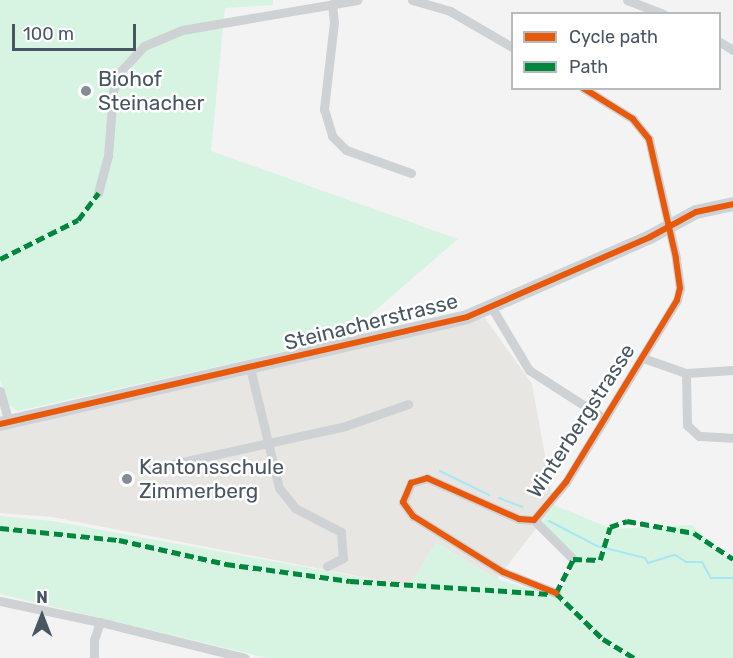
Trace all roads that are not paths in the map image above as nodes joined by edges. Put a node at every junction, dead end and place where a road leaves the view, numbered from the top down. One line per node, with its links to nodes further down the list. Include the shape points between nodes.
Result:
1 (357, 0): 4 (street)
2 (412, 0): 6 (street, via 450,10)
3 (627, 0): 5 (street)
4 (332, 4): 8 (street, via 334,22 324,109 332,136 346,150); 9 (street, via 182,30 144,46 118,74 108,156)
5 (658, 12)
6 (511, 46)
7 (586, 90): 11 (street, Winterbergstrasse, via 633,119 645,132)
8 (411, 172)
9 (98, 193)
10 (733, 204): 11 (street, Steinacherstrasse, via 696,212)
11 (668, 227): 12 (street, Steinacherstrasse); 13 (street, Winterbergstrasse, via 680,288)
12 (492, 308): 14 (street, Steinacherstrasse, via 409,333); 19 (street, via 530,370)
13 (643, 358): 16 (street, via 662,368); 19 (street, Winterbergstrasse)
14 (250, 368): 20 (street, Steinacherstrasse); 22 (street)
15 (733, 370): 16 (street)
16 (687, 373): 21 (street, via 687,425 699,436)
17 (0, 391): 20 (street)
18 (408, 404): 22 (street, via 345,426)
19 (605, 419): 24 (street, Winterbergstrasse, via 566,482)
20 (4, 423)
21 (733, 438)
22 (268, 443): 23 (street); 26 (street, via 279,488 286,498 301,512 341,532 343,558)
23 (150, 469)
24 (534, 520): 25 (street); 27 (street, Winterbergstrasse, via 519,519 427,478 414,480 404,496 405,507 412,516 514,579)
25 (573, 559)
26 (327, 567)
27 (556, 594)
28 (0, 601): 29 (street)
29 (100, 622): 30 (street); 31 (street)
30 (94, 658)
31 (245, 658)

